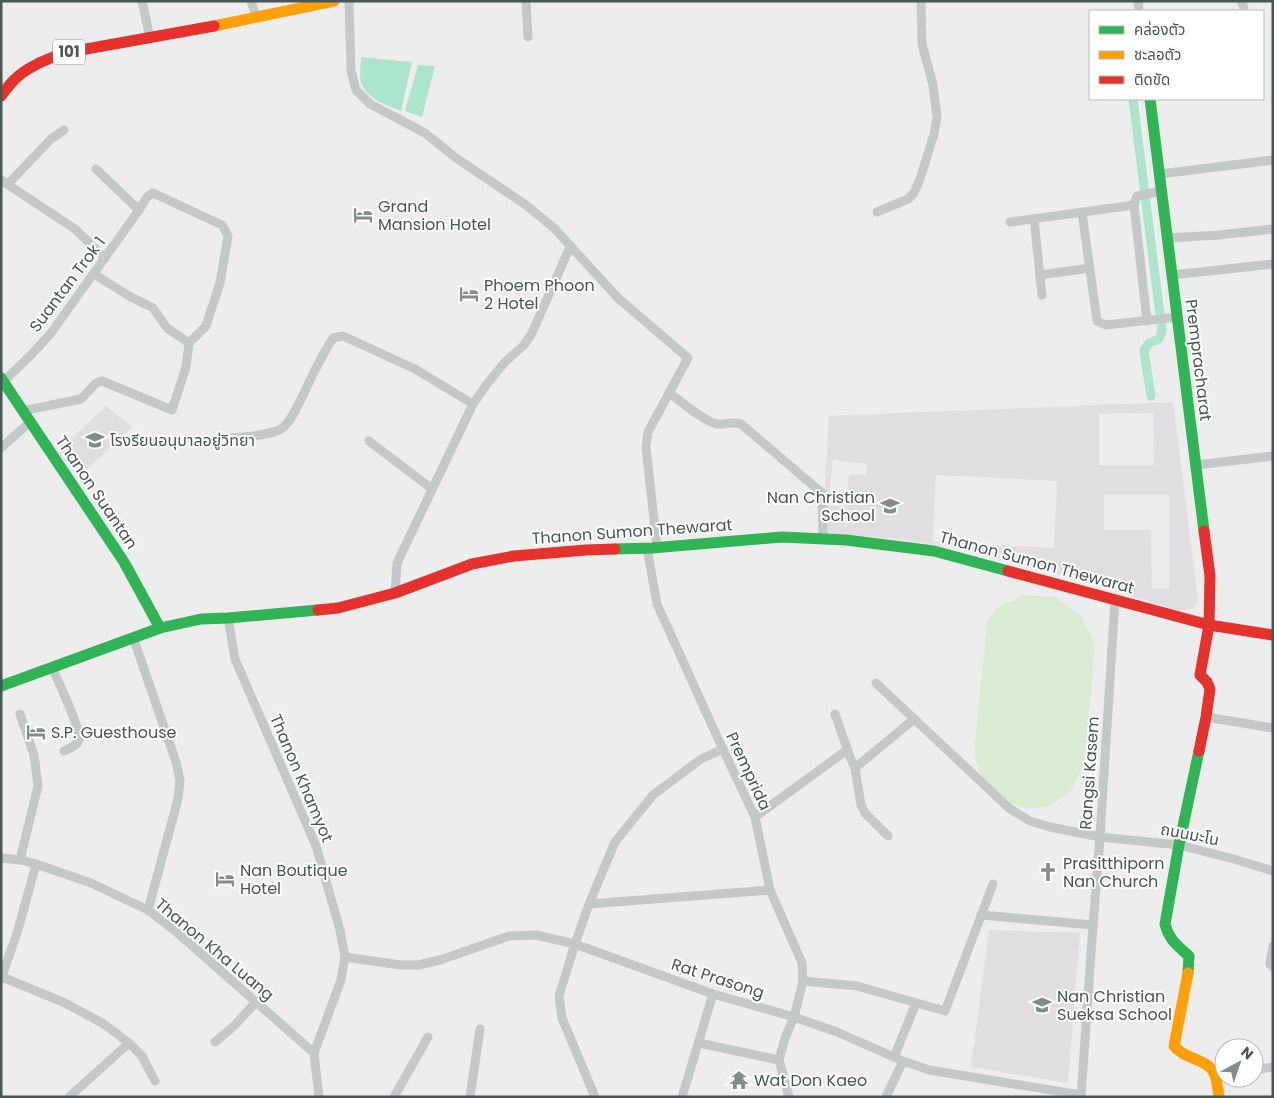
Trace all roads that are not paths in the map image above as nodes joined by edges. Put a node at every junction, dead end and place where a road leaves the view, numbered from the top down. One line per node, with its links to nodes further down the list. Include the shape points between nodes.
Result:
1 (142, 1): 9 (street)
2 (251, 1): 7 (street)
3 (334, 1): 7 (street, 101)
4 (348, 1): 26 (street, via 351,71 356,90 370,104 426,132 456,158 526,205 554,228)
5 (526, 1): 8 (street)
6 (921, 1): 20 (street, via 922,44 937,116 934,134 914,193 908,199)
7 (256, 17): 9 (street, 101)
8 (528, 37)
9 (150, 38): 10 (street, 101, via 52,57 27,70)
10 (1, 96)
11 (1150, 100): 15 (street, Prempracharat)
12 (64, 130): 16 (street)
13 (1273, 160): 15 (street)
14 (96, 169): 19 (street)
15 (1160, 174): 17 (street, Prempracharat)
16 (5, 182): 27 (street, via 75,229)
17 (1162, 191): 18 (street); 25 (street, Prempracharat)
18 (1135, 201): 21 (street); 35 (street)
19 (139, 210): 27 (street, Suantan Trok 1); 36 (street, Suantan Trok 1, via 153,193 222,225 228,236 220,283 206,326)
20 (877, 212)
21 (1082, 212): 22 (street); 29 (street)
22 (1034, 219): 23 (street); 31 (street)
23 (1010, 222)
24 (1273, 229): 25 (street)
25 (1168, 238): 32 (street, Prempracharat)
26 (570, 247): 38 (street, Premprida, via 618,298 688,358); 39 (street, via 532,334 505,362)
27 (105, 258): 30 (street, Suantan Trok 1)
28 (1273, 264): 32 (street)
29 (1090, 268): 31 (street); 35 (street, via 1097,321 1106,325)
30 (94, 274): 36 (street, via 153,308 167,328); 37 (street, Suantan Trok 1, via 32,354)
31 (1040, 275): 33 (street)
32 (1172, 275): 34 (street, Prempracharat)
33 (1042, 295)
34 (1178, 317): 35 (street); 46 (street, Prempracharat)
35 (1148, 321)
36 (189, 343): 40 (street, via 186,367 172,410 102,381 81,399)
37 (2, 380): 40 (street, Thanon Suantan)
38 (669, 393): 48 (street, via 709,421 741,424 822,493); 49 (street, Premprida, via 648,432 646,447)
39 (473, 404): 42 (street, via 416,369 343,336 332,338 284,427 265,434); 47 (street)
40 (22, 411): 41 (street, Thanon Suantan)
41 (30, 422): 44 (street); 54 (street, Thanon Suantan, via 124,562)
42 (232, 438)
43 (369, 441): 47 (street)
44 (1, 448)
45 (1273, 456): 46 (street)
46 (1196, 465): 53 (street, Prempracharat, via 1210,576)
47 (432, 489): 50 (street, via 397,563)
48 (824, 539): 49 (street, Thanon Sumon Thewarat, via 782,537); 51 (street, Thanon Sumon Thewarat, via 934,551)
49 (652, 547): 50 (street, Thanon Sumon Thewarat, via 514,556 472,564); 65 (street, Premprida, via 657,604)
50 (395, 593): 52 (street, Thanon Sumon Thewarat, via 338,608)
51 (1115, 600): 53 (street, Thanon Sumon Thewarat); 71 (street, Rangsi Kasem)
52 (228, 618): 54 (street, Thanon Sumon Thewarat, via 202,619); 85 (street, Thanon Khamyot, via 235,659 316,846)
53 (1209, 625): 55 (street, Thanon Sumon Thewarat); 62 (street, Prempracharat, via 1200,671 1210,689)
54 (160, 628): 56 (street, Thanon Sumon Thewarat)
55 (1273, 635)
56 (133, 637): 57 (street, Thanon Sumon Thewarat); 80 (street, via 180,780 178,799)
57 (52, 667): 59 (street, Thanon Sumon Thewarat); 66 (street, via 79,735 77,744)
58 (876, 683): 63 (street, ถนนมะโน)
59 (1, 686)
60 (20, 714): 74 (street, via 34,755 38,786)
61 (834, 714): 67 (street)
62 (1206, 717): 64 (street); 72 (street, Prempracharat)
63 (914, 719): 68 (street); 71 (street, ถนนมะโน, via 1010,809 1050,828)
64 (1273, 728)
65 (723, 749): 69 (street, Premprida); 79 (street, via 702,759 653,795 615,842)
66 (64, 750)
67 (847, 750): 68 (street); 69 (street)
68 (855, 768): 70 (street, via 861,805)
69 (756, 817): 78 (street, Premprida)
70 (888, 836)
71 (1100, 837): 72 (street, ถนนมะโน); 82 (street, Rangsi Kasem)
72 (1179, 845): 76 (street, ถนนมะโน); 102 (street, Prempracharat, via 1165,924 1171,939 1189,956 1189,964 1174,1046 1178,1052)
73 (1, 858): 74 (street, Thanon Kha Luang)
74 (20, 860): 75 (street, Thanon Kha Luang)
75 (36, 864): 80 (street, Thanon Kha Luang, via 91,883); 87 (street)
76 (1273, 871)
77 (993, 884): 81 (street)
78 (770, 890): 79 (street); 88 (street, Premprida, via 802,963)
79 (589, 904): 83 (street)
80 (148, 910): 90 (street, Thanon Kha Luang)
81 (981, 915): 82 (street); 91 (street, via 945,1011)
82 (1092, 925): 104 (street, Rangsi Kasem)
83 (575, 944): 85 (street, Rat Prasong, via 536,935 509,936 418,965); 89 (street, Rat Prasong); 109 (street, via 559,996 560,1007)
84 (1273, 946): 86 (street, via 1270,964)
85 (345, 957): 98 (street, Thanon Khamyot, via 341,980)
86 (1273, 967)
87 (2, 978): 97 (street, via 63,1002 104,1024)
88 (803, 981): 91 (street, via 857,986); 92 (street, Premprida)
89 (713, 994): 92 (street, Rat Prasong); 96 (street)
90 (256, 1002): 95 (street); 98 (street, Thanon Kha Luang)
91 (916, 1003): 99 (street)
92 (794, 1017): 99 (street, Rat Prasong); 100 (street, Premprida, via 784,1038)
93 (480, 1029): 108 (street)
94 (428, 1037): 107 (street)
95 (215, 1042)
96 (699, 1043): 100 (street); 110 (street)
97 (129, 1044): 103 (street, via 142,1056); 105 (street)
98 (314, 1053): 106 (street, Thanon Khamyot)
99 (894, 1057): 101 (street, Rat Prasong)
100 (779, 1060): 111 (street, Premprida)
101 (903, 1061): 104 (street, Rat Prasong, via 929,1070); 112 (street)
102 (1214, 1070)
103 (155, 1081)
104 (1081, 1096)
105 (69, 1097)
106 (318, 1097)
107 (394, 1097)
108 (470, 1097)
109 (595, 1097)
110 (682, 1097)
111 (789, 1097)
112 (886, 1097)

